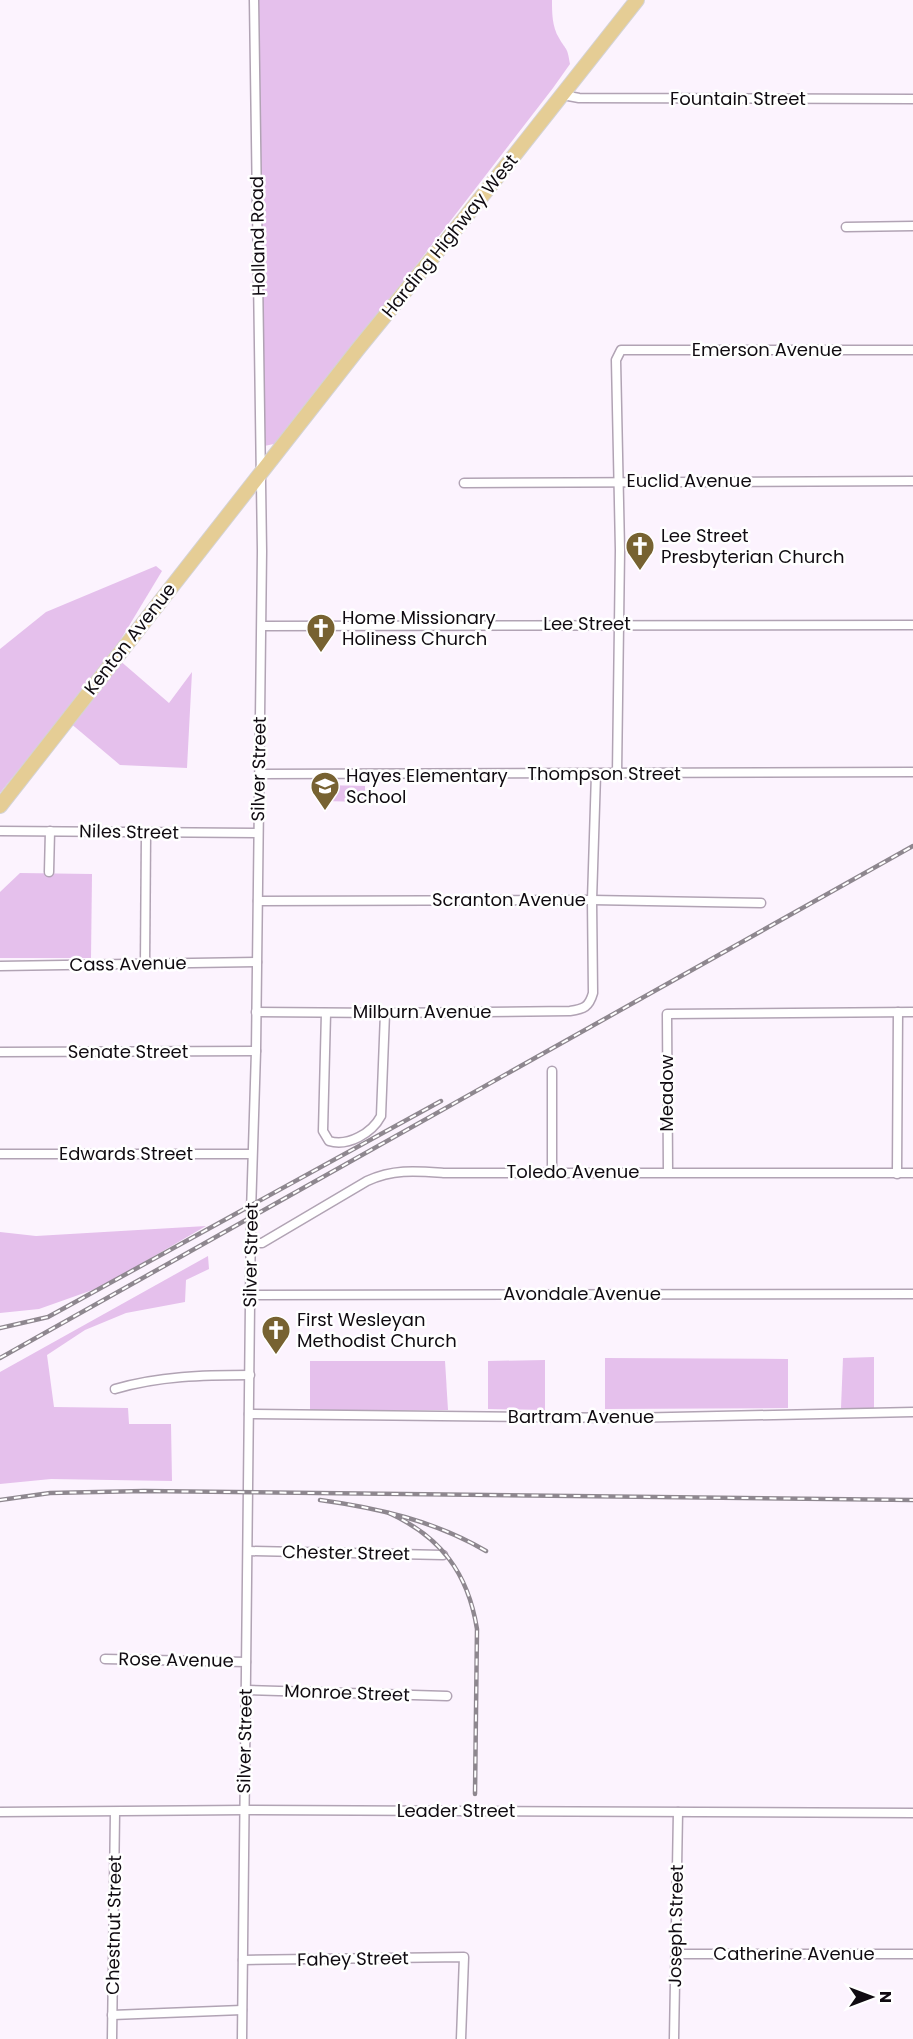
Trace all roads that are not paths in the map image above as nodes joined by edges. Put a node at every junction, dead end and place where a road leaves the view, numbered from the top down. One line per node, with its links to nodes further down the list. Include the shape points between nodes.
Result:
1 (254, 0): 8 (street, Holland Road)
2 (637, 0): 3 (main road, Harding Highway West)
3 (563, 95): 4 (street, Fountain Street); 8 (main road, Harding Highway West)
4 (913, 99)
5 (846, 226): 6 (street)
6 (913, 226)
7 (913, 350): 9 (street, Emerson Avenue, via 621,350 616,360)
8 (261, 472): 14 (street, Silver Street); 19 (main road, Kenton Avenue)
9 (619, 481): 10 (street, Euclid Avenue); 11 (street, Euclid Avenue); 12 (street)
10 (913, 482)
11 (464, 483)
12 (620, 624): 13 (street, Lee Street); 14 (street, Lee Street); 18 (street)
13 (913, 625)
14 (262, 626): 16 (street, Silver Street)
15 (913, 772): 18 (street, Thompson Street)
16 (259, 774): 17 (street, Thompson Street); 23 (street, Silver Street)
17 (596, 774): 18 (street, Thompson Street); 25 (street)
18 (617, 774)
19 (0, 806)
20 (0, 831): 21 (street, Niles Street)
21 (50, 831): 22 (street, Niles Street); 24 (street)
22 (146, 833): 23 (street, Niles Street); 29 (street)
23 (258, 833): 26 (street, Silver Street)
24 (49, 872)
25 (592, 900): 26 (street, Scranton Avenue); 27 (street, Scranton Avenue); 35 (street, Milburn Avenue, via 593,993 582,1010)
26 (258, 901): 28 (street, Silver Street)
27 (761, 903)
28 (256, 962): 29 (street, Cass Avenue); 31 (street, Silver Street)
29 (145, 964): 30 (street, Cass Avenue)
30 (0, 966)
31 (256, 1012): 32 (street, Milburn Avenue); 36 (street, Silver Street)
32 (326, 1012): 35 (street, Milburn Avenue); 35 (street, via 323,1131 329,1142 338,1144 376,1126 381,1116)
33 (898, 1012): 34 (street); 42 (street, Meadow, via 667,1014); 44 (street)
34 (913, 1012)
35 (385, 1013)
36 (256, 1051): 37 (street, Senate Street); 40 (street, Silver Street)
37 (0, 1052)
38 (552, 1071): 41 (street)
39 (0, 1154): 40 (street, Edwards Street)
40 (252, 1154): 45 (street, Silver Street)
41 (552, 1172): 42 (street, Toledo Avenue); 45 (street, Toledo Avenue, via 384,1174 262,1243)
42 (668, 1172): 44 (street, Toledo Avenue)
43 (913, 1173): 44 (street, Toledo Avenue)
44 (897, 1174)
45 (251, 1243): 47 (street, Silver Street)
46 (913, 1294): 47 (street, Avondale Avenue)
47 (251, 1295): 48 (street, Silver Street)
48 (250, 1376): 49 (street, via 144,1381); 51 (street, Silver Street)
49 (115, 1389)
50 (913, 1412): 51 (street, Bartram Avenue, via 625,1418)
51 (249, 1414): 52 (street, Silver Street)
52 (248, 1551): 53 (street, Chester Street); 55 (street, Silver Street)
53 (443, 1555)
54 (105, 1659): 55 (street, Rose Avenue)
55 (246, 1662): 56 (street, Silver Street)
56 (246, 1690): 57 (street, Monroe Street); 58 (street, Silver Street)
57 (447, 1696)
58 (245, 1810): 60 (street, Leader Street); 61 (street, Leader Street); 65 (street, Silver Street)
59 (0, 1812): 60 (street, Leader Street)
60 (116, 1812): 67 (street, Chestnut Street)
61 (678, 1812): 62 (street, Leader Street); 63 (street, Joseph Street)
62 (913, 1813)
63 (676, 1954): 64 (street, Catherine Avenue); 71 (street, Joseph Street)
64 (913, 1954)
65 (243, 1960): 66 (street, Silver Street); 70 (street, Fahey Street, via 464,1957)
66 (242, 2010): 67 (street); 69 (street, Silver Street)
67 (112, 2016): 68 (street, Chestnut Street)
68 (112, 2039)
69 (242, 2039)
70 (461, 2039)
71 (674, 2039)

